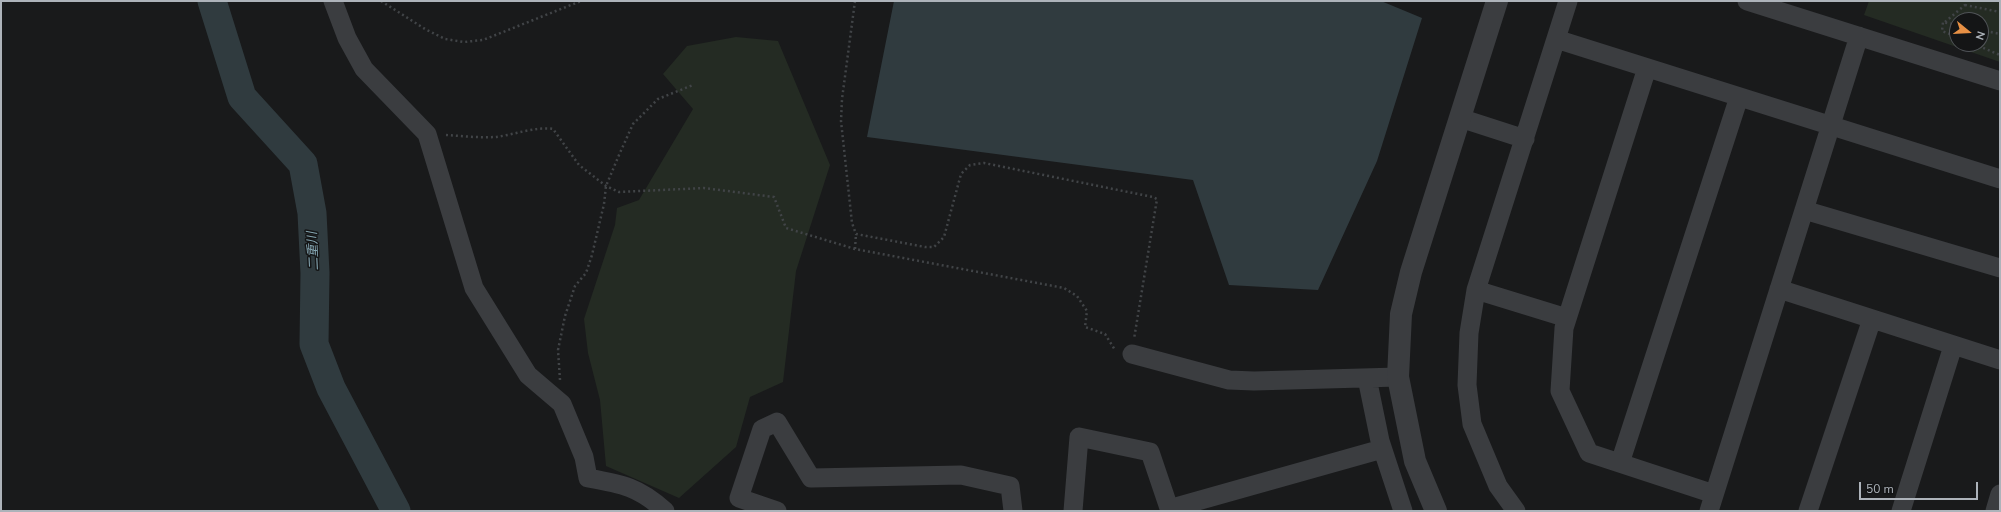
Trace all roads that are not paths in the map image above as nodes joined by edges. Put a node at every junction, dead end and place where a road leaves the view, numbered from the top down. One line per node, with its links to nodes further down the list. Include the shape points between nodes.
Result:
1 (334, 1): 30 (street, via 347,38 364,69 427,134 474,288 528,375 562,404 584,457 588,478 621,484 649,496)
2 (1497, 1): 10 (street)
3 (1568, 1): 6 (street)
4 (1747, 1): 5 (street)
5 (1859, 36): 8 (street); 11 (street)
6 (1556, 39): 7 (street); 12 (street)
7 (1647, 68): 9 (street); 18 (street)
8 (2000, 81)
9 (1739, 97): 11 (street); 26 (street)
10 (1460, 118): 12 (street); 23 (street, via 1411,272 1401,314)
11 (1831, 126): 13 (street); 14 (street)
12 (1524, 139): 17 (street)
13 (2000, 179)
14 (1804, 210): 15 (street); 16 (street)
15 (2000, 268)
16 (1779, 289): 19 (street); 28 (street)
17 (1476, 290): 18 (street); 36 (street, via 1468,340 1467,385 1472,424 1498,486)
18 (1567, 318): 26 (street, via 1564,328 1560,391 1589,453)
19 (1872, 319): 20 (street); 37 (street)
20 (1953, 346): 22 (street); 38 (street)
21 (1132, 354): 24 (street, via 1229,380)
22 (2000, 360)
23 (1398, 377): 24 (street); 35 (street, via 1415,461)
24 (1366, 378): 25 (street)
25 (1382, 450): 29 (street); 34 (street)
26 (1620, 463): 28 (street)
27 (2000, 494): 39 (street)
28 (1712, 503)
29 (1170, 510): 33 (street, via 1150,452 1079,437)
30 (665, 511)
31 (777, 511): 32 (street, via 739,498 762,429 777,422 811,478 961,475 1010,486)
32 (1013, 511)
33 (1073, 511)
34 (1403, 511)
35 (1436, 511)
36 (1516, 511)
37 (1808, 511)
38 (1902, 511)
39 (1995, 511)

